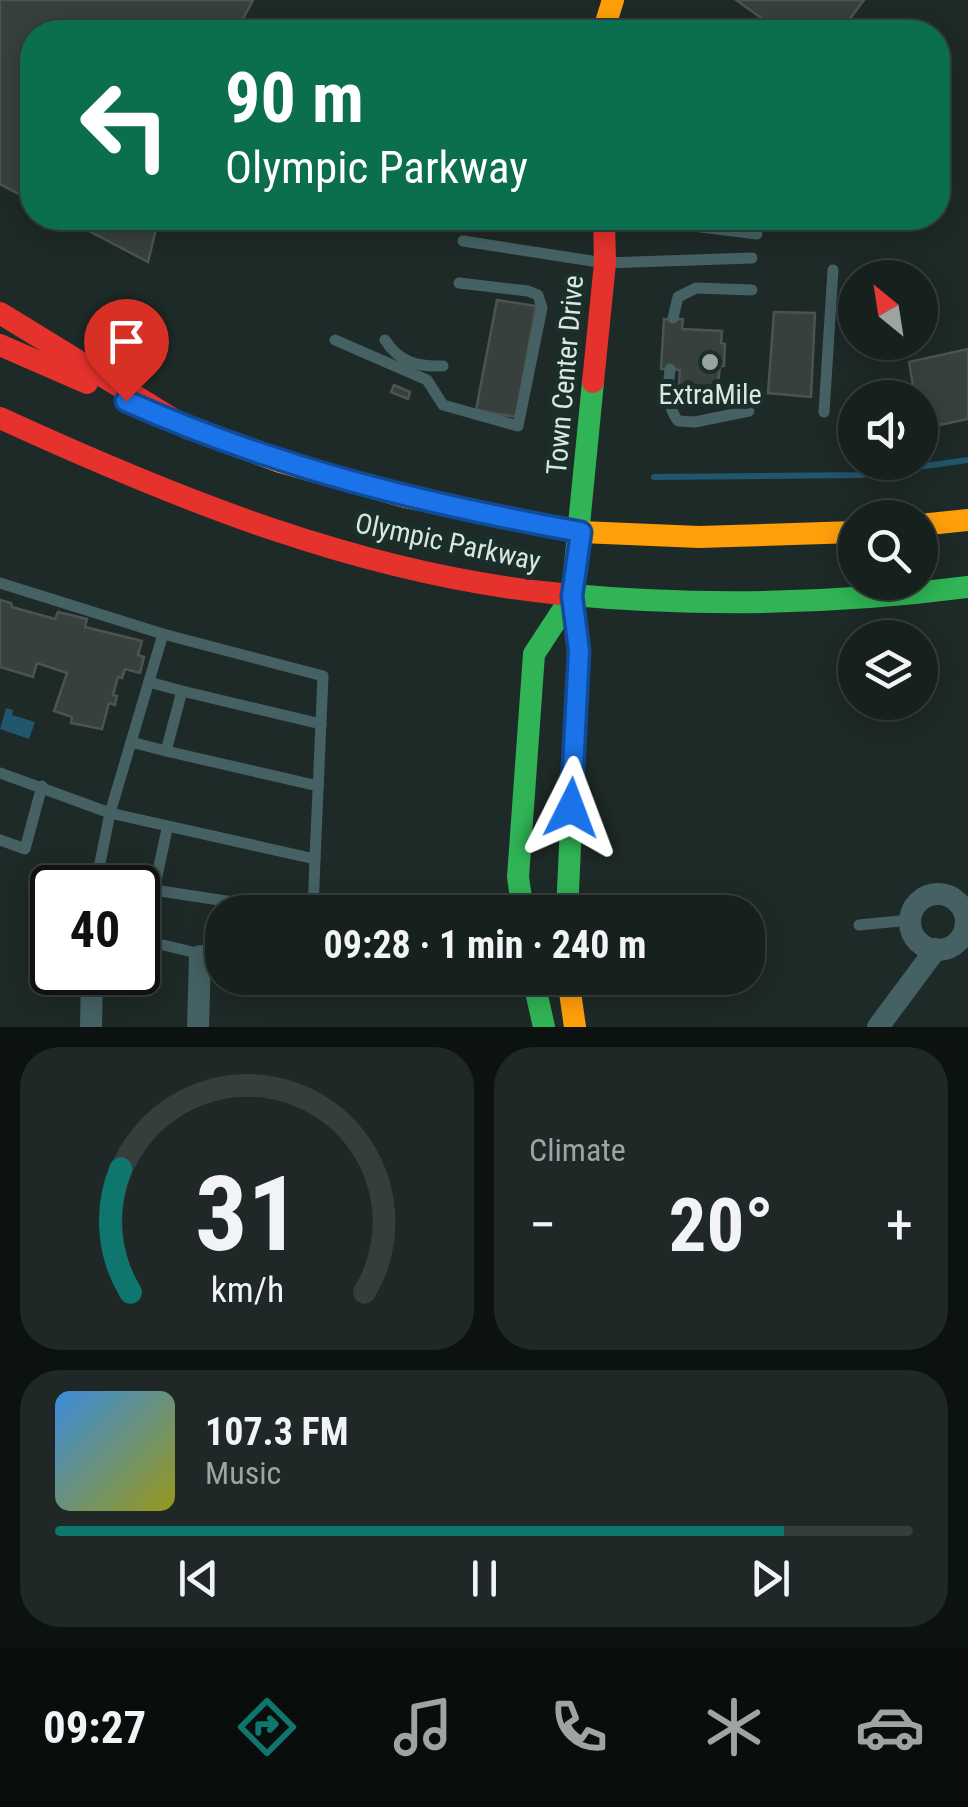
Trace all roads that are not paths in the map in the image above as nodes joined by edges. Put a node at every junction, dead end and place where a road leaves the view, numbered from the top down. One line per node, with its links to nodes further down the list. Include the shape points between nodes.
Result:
1 (604, 230): 6 (main road, Town Center Drive)
2 (724, 230): 3 (lane)
3 (756, 234)
4 (462, 241): 6 (lane)
5 (752, 258): 6 (lane)
6 (605, 263): 23 (main road, Town Center Drive)
7 (832, 270): 18 (lane)
8 (459, 283): 12 (lane, via 538,295 542,308 518,426 443,406 427,380)
9 (752, 290): 11 (lane, via 696,288 678,297)
10 (0, 313): 20 (main road)
11 (673, 318)
12 (335, 340)
13 (384, 340): 15 (lane, via 395,356)
14 (0, 344): 20 (main road, Olympic Parkway)
15 (443, 366)
16 (670, 369): 17 (lane, via 668,392 678,421)
17 (749, 411)
18 (824, 412)
19 (0, 418): 27 (main road, Olympic Parkway, via 194,502 312,543)
20 (189, 429): 23 (main road, Olympic Parkway, via 406,497)
21 (968, 520): 22 (main road)
22 (938, 523)
23 (581, 532): 24 (main road, Olympic Parkway); 27 (main road, Town Center Drive)
24 (838, 533)
25 (0, 583): 28 (lane)
26 (968, 587): 27 (main road, Olympic Parkway, via 785,602)
27 (572, 596): 43 (main road, Town Center Drive, via 534,654); 44 (main road, Town Center Drive, via 579,651)
28 (163, 634): 29 (lane); 31 (lane, via 323,676)
29 (149, 682): 30 (lane); 32 (lane)
30 (182, 692): 31 (lane); 33 (lane)
31 (321, 724): 36 (lane)
32 (131, 742): 33 (lane); 37 (lane)
33 (166, 751): 36 (lane)
34 (0, 774): 35 (lane)
35 (42, 786): 37 (lane); 39 (lane, via 24,848)
36 (318, 786): 40 (lane)
37 (110, 813): 38 (lane); 41 (lane)
38 (168, 828): 40 (lane); 46 (lane, via 154,890)
39 (0, 840)
40 (315, 859): 42 (lane)
41 (98, 865)
42 (314, 895)
43 (521, 895)
44 (567, 895)
45 (964, 895): 47 (street, via 931,894 916,903); 50 (street, via 961,937)
46 (205, 898)
47 (910, 920): 48 (lane); 50 (street, via 919,943)
48 (859, 925)
49 (160, 944): 51 (lane)
50 (936, 950): 60 (street)
51 (205, 956)
52 (205, 990): 57 (street)
53 (92, 995): 56 (street)
54 (537, 995): 58 (main road)
55 (570, 995): 59 (main road)
56 (91, 1027)
57 (198, 1027)
58 (544, 1027)
59 (575, 1027)
60 (878, 1027)

